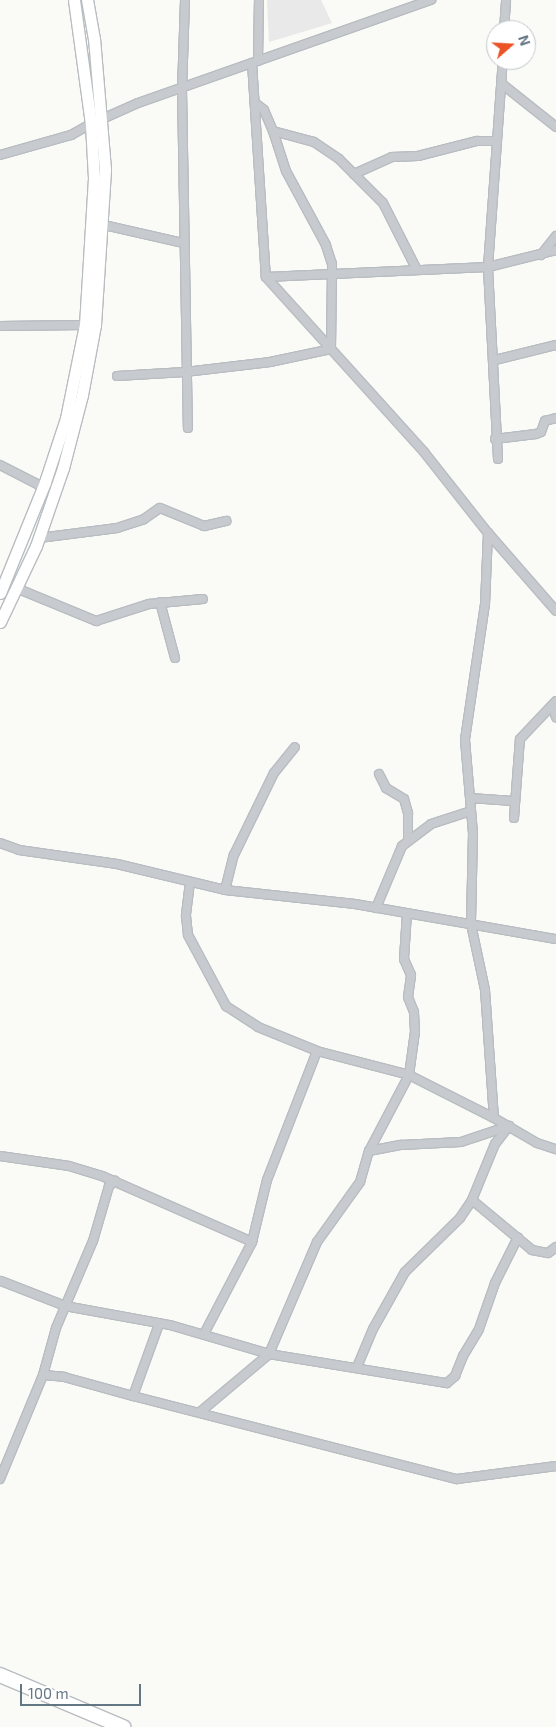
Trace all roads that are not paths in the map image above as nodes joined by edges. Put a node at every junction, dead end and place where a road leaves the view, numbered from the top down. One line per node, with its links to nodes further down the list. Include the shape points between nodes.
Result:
1 (74, 0): 14 (main road)
2 (87, 0): 13 (main road)
3 (185, 0): 11 (street)
4 (260, 0): 8 (street)
5 (431, 0): 8 (street)
6 (506, 0): 7 (street)
7 (505, 20)
8 (255, 62): 11 (street); 12 (street)
9 (503, 70): 10 (street)
10 (502, 84): 15 (street); 17 (street)
11 (182, 90): 13 (street, via 138,103); 22 (street)
12 (255, 103): 16 (street, via 264,110); 28 (street, via 262,264)
13 (102, 119): 20 (main road)
14 (91, 124): 18 (street, via 71,135); 29 (main road, via 92,245)
15 (556, 127)
16 (274, 130): 19 (street, via 314,142); 27 (street, via 286,170 326,244)
17 (496, 141): 19 (street, via 477,141 418,156 392,157); 25 (street)
18 (0, 155)
19 (354, 174): 26 (street, via 383,203)
20 (104, 225): 22 (street); 44 (main road, via 95,325 82,395 63,468)
21 (556, 237): 24 (street)
22 (184, 243): 34 (street)
23 (556, 250): 24 (street)
24 (541, 255): 25 (street)
25 (488, 267): 26 (street); 33 (street)
26 (417, 270): 27 (street)
27 (334, 275): 28 (street); 32 (street)
28 (266, 277): 32 (street)
29 (85, 325): 30 (street); 41 (main road, via 66,418)
30 (0, 326)
31 (556, 345): 33 (street)
32 (331, 348): 34 (street, via 270,362); 43 (street, via 424,452)
33 (495, 360): 38 (street)
34 (185, 372): 35 (street); 37 (street)
35 (116, 376)
36 (556, 418): 38 (street, via 545,421 541,432 536,434)
37 (188, 428)
38 (495, 439): 39 (street)
39 (498, 459)
40 (0, 465): 41 (street)
41 (43, 487): 46 (main road)
42 (226, 520): 44 (street, via 204,526 160,508 144,519 117,528)
43 (488, 533): 50 (street); 58 (street, via 485,604 465,740)
44 (39, 538): 45 (main road)
45 (16, 588): 49 (street, via 96,620); 52 (main road)
46 (0, 593)
47 (556, 597): 50 (street)
48 (203, 599): 49 (street)
49 (160, 602): 53 (street)
50 (549, 603): 51 (street)
51 (556, 611)
52 (0, 622)
53 (175, 658)
54 (554, 704): 55 (street); 59 (street, via 520,739)
55 (556, 717)
56 (295, 747): 65 (street, via 274,773 234,855)
57 (379, 774): 62 (street, via 386,788 404,799 408,813)
58 (470, 798): 59 (street); 60 (street)
59 (513, 801): 61 (street)
60 (471, 811): 62 (street, via 431,824); 68 (street)
61 (514, 818)
62 (408, 840): 66 (street, via 385,879)
63 (0, 844): 64 (street, via 19,850 117,864)
64 (190, 882): 65 (street); 70 (street, via 186,916 188,935 226,1006 258,1027)
65 (225, 890): 66 (street)
66 (376, 908): 67 (street)
67 (406, 913): 68 (street); 71 (street, via 404,959 411,975 408,997 414,1012 415,1032)
68 (472, 924): 69 (street); 72 (street, via 485,990)
69 (556, 939)
70 (317, 1051): 71 (street); 80 (street, via 267,1180)
71 (409, 1075): 72 (street); 75 (street)
72 (494, 1118): 73 (street)
73 (509, 1126): 74 (street, via 537,1143); 75 (street, via 461,1142 401,1145); 78 (street, via 495,1144)
74 (556, 1149)
75 (369, 1151): 86 (street, via 360,1182 317,1242)
76 (0, 1156): 77 (street, via 69,1166)
77 (115, 1181): 80 (street); 83 (street, via 110,1186 93,1241)
78 (472, 1200): 79 (street); 87 (street, via 460,1218 405,1272 373,1329)
79 (518, 1237): 81 (street, via 541,1254); 87 (street, via 495,1283 479,1329 452,1381 408,1378)
80 (252, 1242): 85 (street)
81 (556, 1247)
82 (1, 1282): 83 (street)
83 (65, 1306): 84 (street); 88 (street)
84 (159, 1324): 85 (street); 89 (street)
85 (204, 1334): 86 (street)
86 (269, 1354): 87 (street); 90 (street)
87 (357, 1367)
88 (43, 1375): 89 (street, via 64,1377); 92 (street)
89 (133, 1396): 90 (street)
90 (200, 1412): 91 (street, via 456,1479)
91 (556, 1466)
92 (0, 1479)
93 (0, 1675): 94 (highway)
94 (123, 1727)

